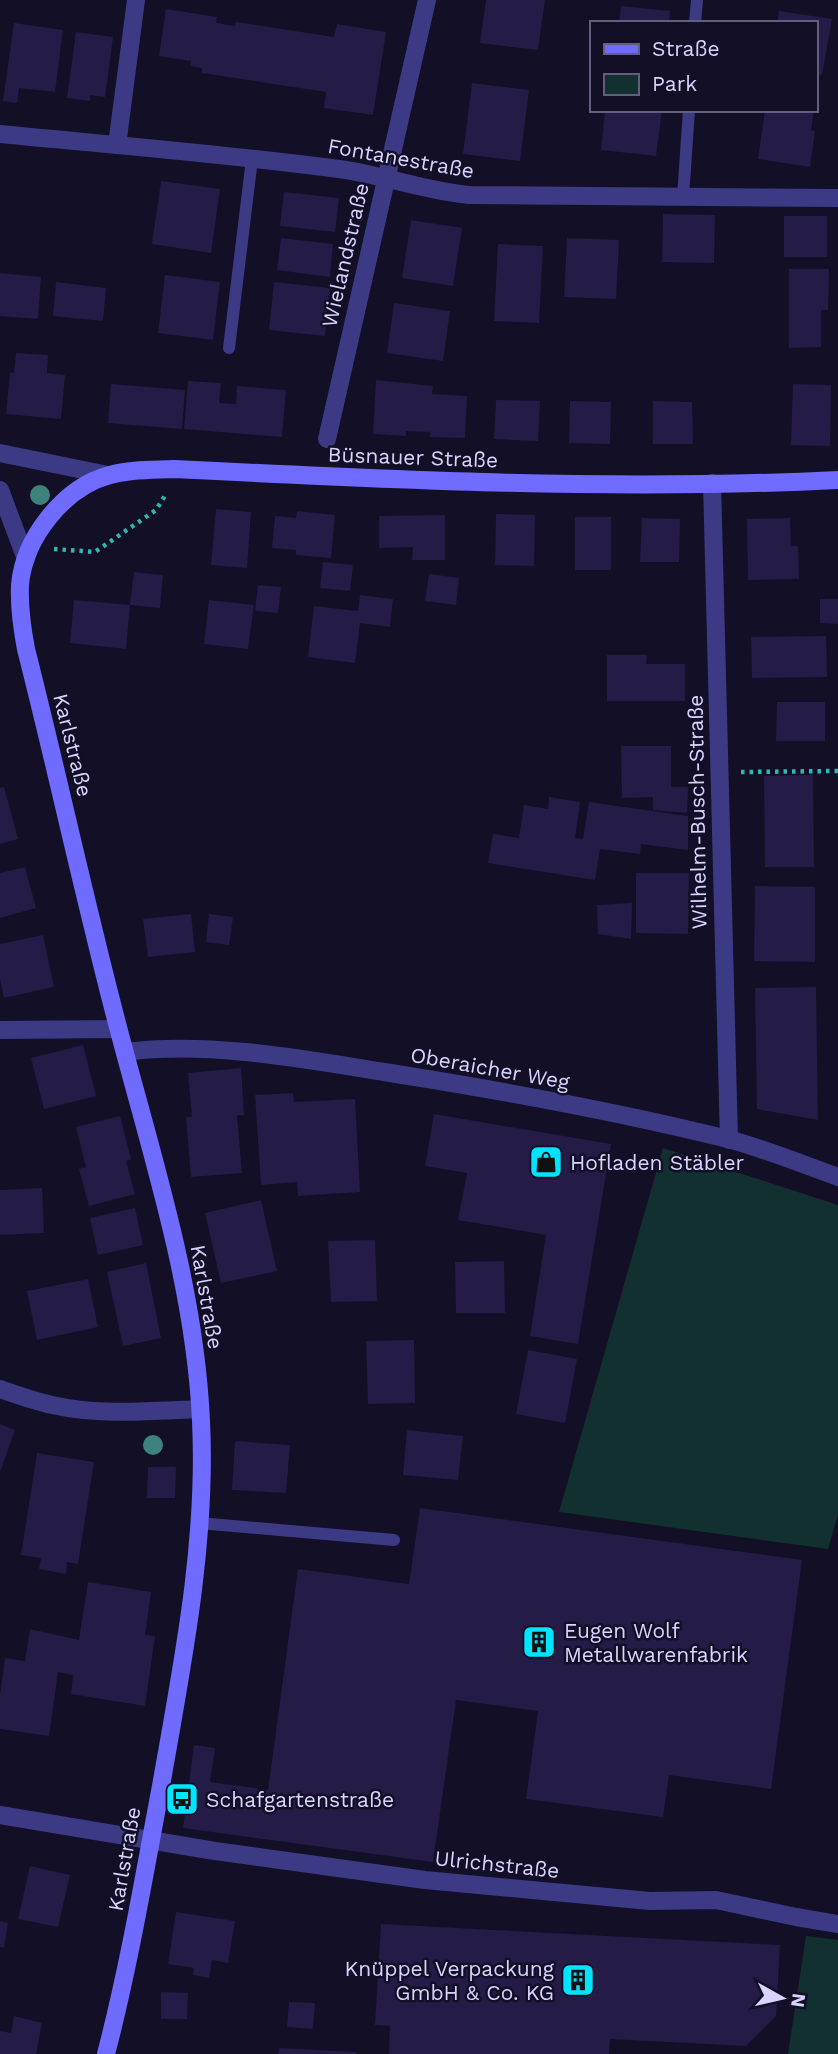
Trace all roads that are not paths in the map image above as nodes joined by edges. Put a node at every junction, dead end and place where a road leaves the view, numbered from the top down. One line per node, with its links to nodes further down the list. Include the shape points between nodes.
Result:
1 (136, 0): 7 (street)
2 (427, 0): 9 (street, Wielandstraße)
3 (697, 0): 4 (lane)
4 (695, 21)
5 (689, 112): 10 (lane)
6 (0, 134): 7 (street, Fontanestraße)
7 (117, 145): 8 (street, Fontanestraße)
8 (252, 159): 9 (street, Fontanestraße); 12 (lane)
9 (386, 179): 10 (street, Fontanestraße, via 470,195); 13 (street, Wielandstraße)
10 (683, 197): 11 (street, Fontanestraße)
11 (838, 198)
12 (229, 348)
13 (327, 439)
14 (0, 453): 15 (street)
15 (108, 475): 17 (main road, Büsnauer Straße, via 174,469 433,481); 19 (main road, Büsnauer Straße, via 70,496 51,515)
16 (838, 480): 17 (main road, Büsnauer Straße)
17 (712, 484): 23 (street, Wilhelm-Busch-Straße)
18 (0, 490): 19 (street)
19 (26, 559): 20 (main road, Karlstraße, via 20,583 26,649)
20 (118, 1029): 21 (street); 22 (main road, Karlstraße)
21 (0, 1030)
22 (126, 1052): 23 (street, Oberaicher Weg, via 198,1049 318,1062 565,1104); 26 (main road, Karlstraße, via 182,1276)
23 (729, 1140): 24 (street, Oberaicher Weg)
24 (838, 1177)
25 (0, 1389): 26 (street, via 81,1410)
26 (200, 1409): 27 (main road, Karlstraße)
27 (199, 1523): 28 (lane); 30 (main road, Karlstraße)
28 (394, 1540)
29 (0, 1815): 30 (street)
30 (151, 1840): 31 (street, Ulrichstraße, via 437,1881 650,1901 716,1900); 32 (main road, Karlstraße)
31 (838, 1924)
32 (106, 2054)

